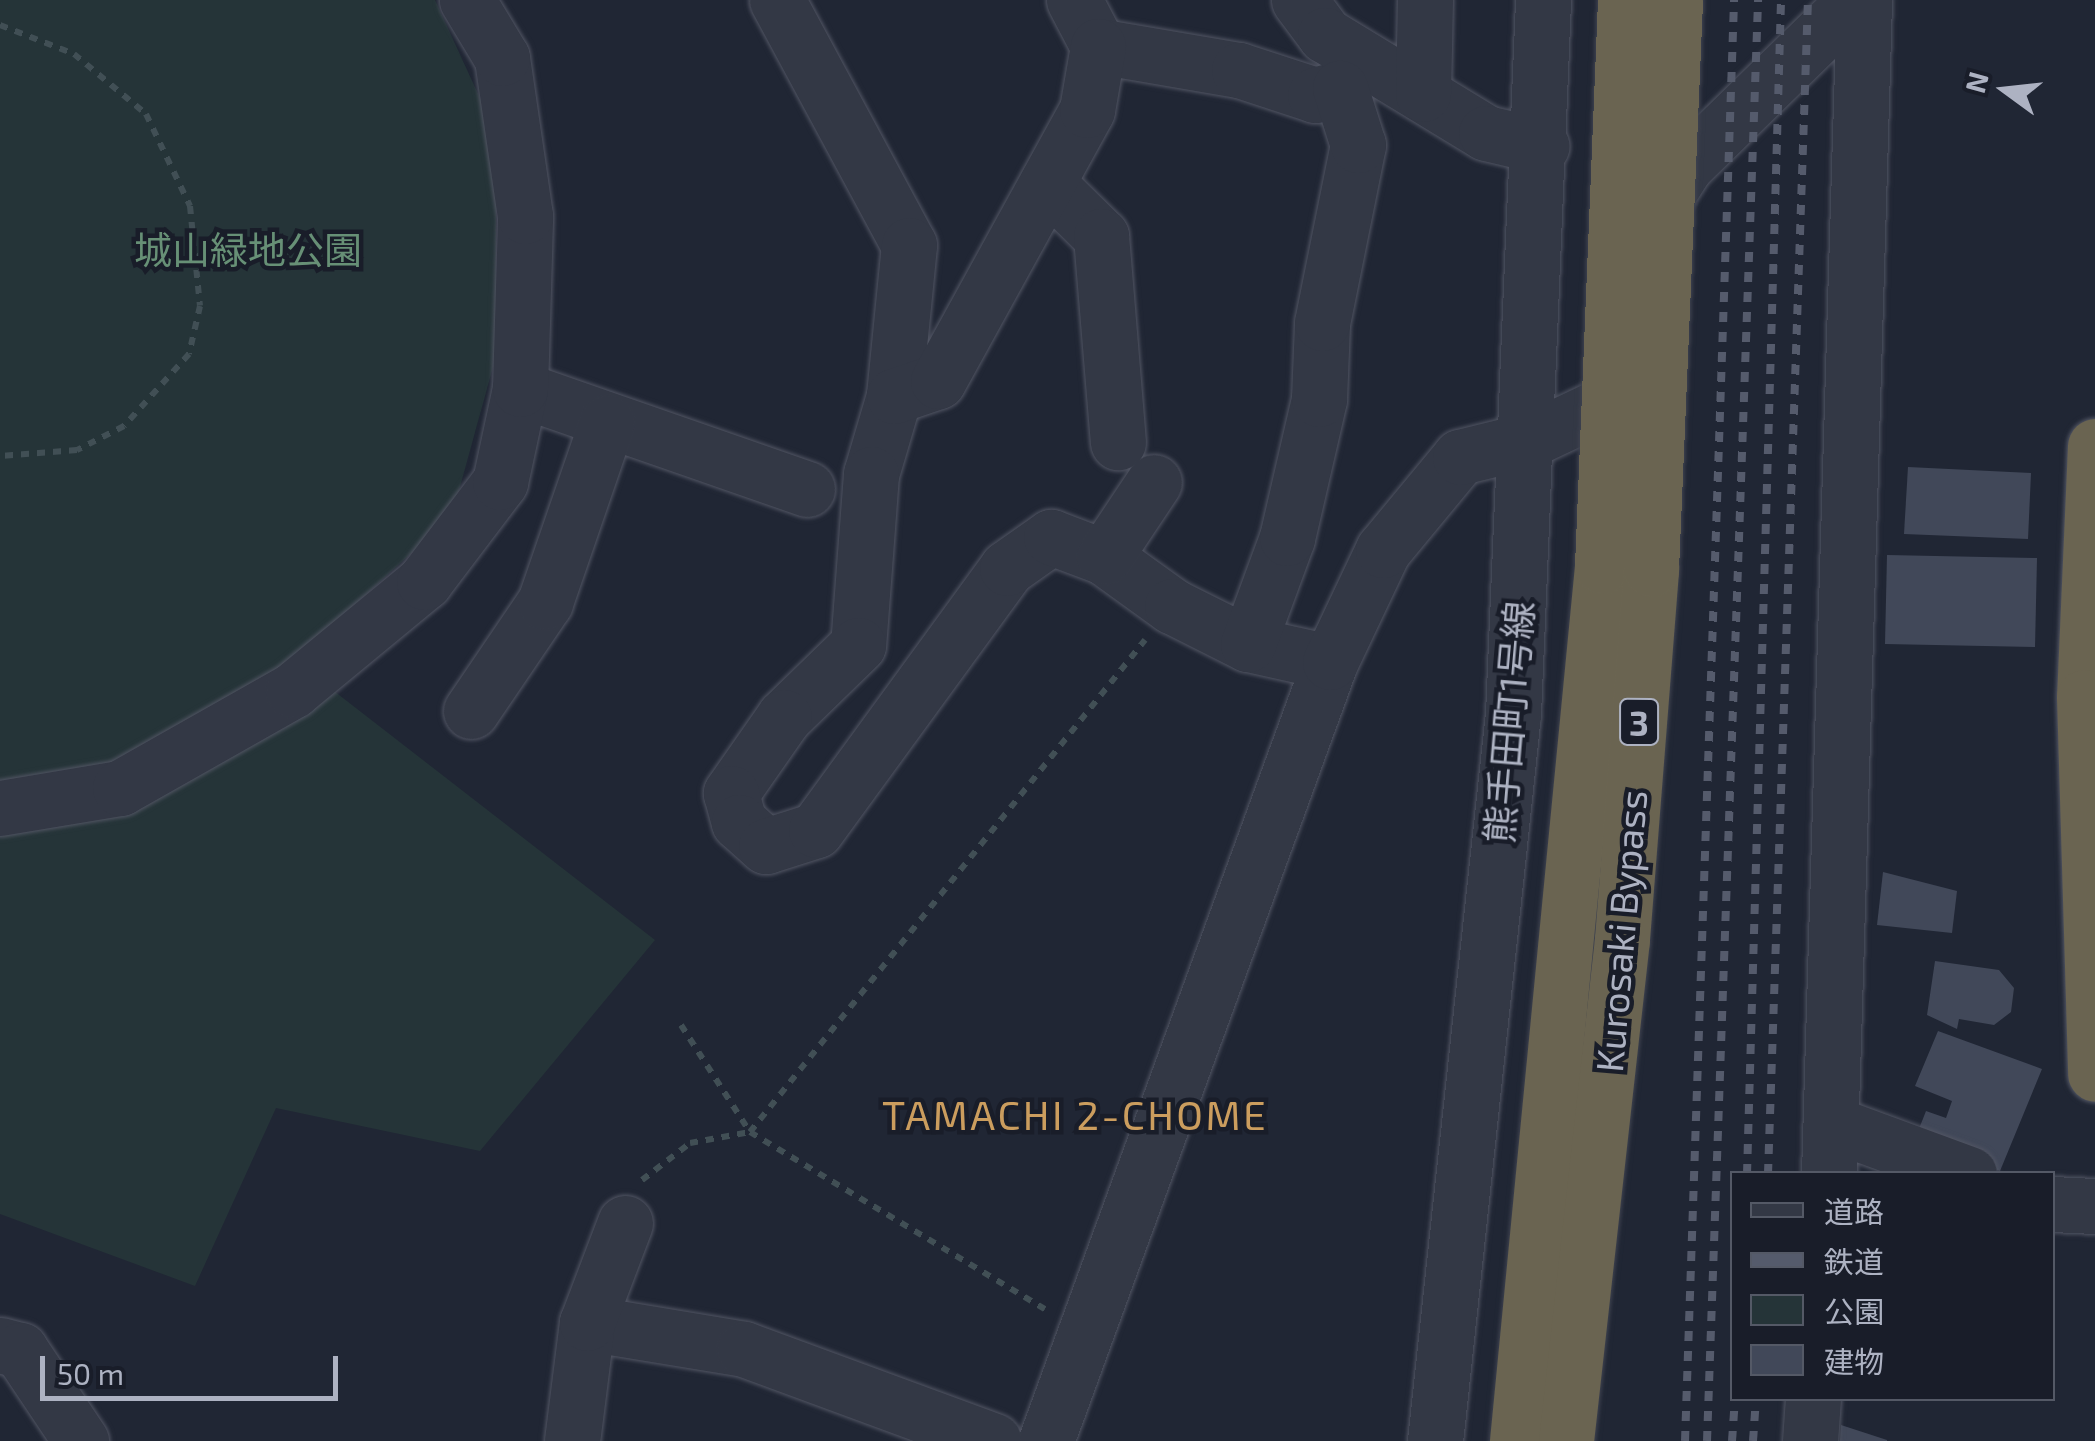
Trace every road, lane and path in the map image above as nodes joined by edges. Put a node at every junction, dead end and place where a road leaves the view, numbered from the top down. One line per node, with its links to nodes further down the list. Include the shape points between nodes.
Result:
1 (468, 0): 16 (street, via 502,58 525,216)
2 (777, 0): 17 (street, via 909,245)
3 (1299, 0): 12 (street)
4 (1425, 0): 13 (street)
5 (1542, 0): 14 (street, 熊手田町1号線)
6 (1625, 0): 48 (highway, Kurosaki Bypass / 3, bridge, via 1602,566)
7 (1676, 0): 49 (highway, Kurosaki Bypass / 3, bridge, via 1648,608 1622,940)
8 (1855, 0): 19 (street, via 1662,198 1646,231 1638,389)
9 (1864, 0): 34 (street)
10 (1086, 23): 12 (street, via 1316,96); 15 (street, via 1087,110)
11 (0, 25): 22 (path, via 74,54 146,114 190,206 200,306 189,354 124,426 77,450)
12 (1351, 72): 13 (street); 27 (street, via 1358,144 1322,323 1319,398 1287,538)
13 (1423, 94): 14 (street, via 1486,133)
14 (1542, 146): 19 (street, 熊手田町1号線)
15 (1046, 183): 17 (street, via 938,381); 20 (street, via 1101,236)
16 (520, 389): 18 (street); 30 (street, via 500,482 424,582 294,690 120,788)
17 (894, 396): 25 (street, via 871,474 858,645 784,717 731,793 739,822 766,846 816,830 1007,568 1051,536)
18 (607, 422): 24 (street); 29 (street, via 544,602)
19 (1530, 440): 28 (street, via 1460,457 1383,550); 47 (street, 熊手田町1号線, via 1513,714)
20 (1118, 442)
21 (2095, 446): 32 (highway, via 2084,697)
22 (0, 456)
23 (1154, 482): 25 (street)
24 (806, 489)
25 (1104, 556): 26 (street)
26 (1172, 606): 27 (street); 33 (path)
27 (1248, 644): 28 (street)
28 (1330, 662): 40 (street)
29 (471, 711)
30 (0, 808)
31 (682, 1025): 33 (path)
32 (2095, 1074)
33 (750, 1132): 38 (path, via 690,1143 639,1182); 40 (path)
34 (1831, 1149): 35 (street)
35 (1952, 1171)
36 (2055, 1204): 37 (street)
37 (2095, 1206)
38 (625, 1222): 39 (street)
39 (587, 1323): 44 (street); 45 (street, via 744,1348)
40 (1084, 1332): 46 (street)
41 (0, 1345): 43 (street, via 20,1350)
42 (1813, 1401): 50 (street)
43 (80, 1441)
44 (572, 1441)
45 (994, 1441)
46 (1046, 1441)
47 (1435, 1441)
48 (1517, 1441)
49 (1566, 1441)
50 (1810, 1441)

